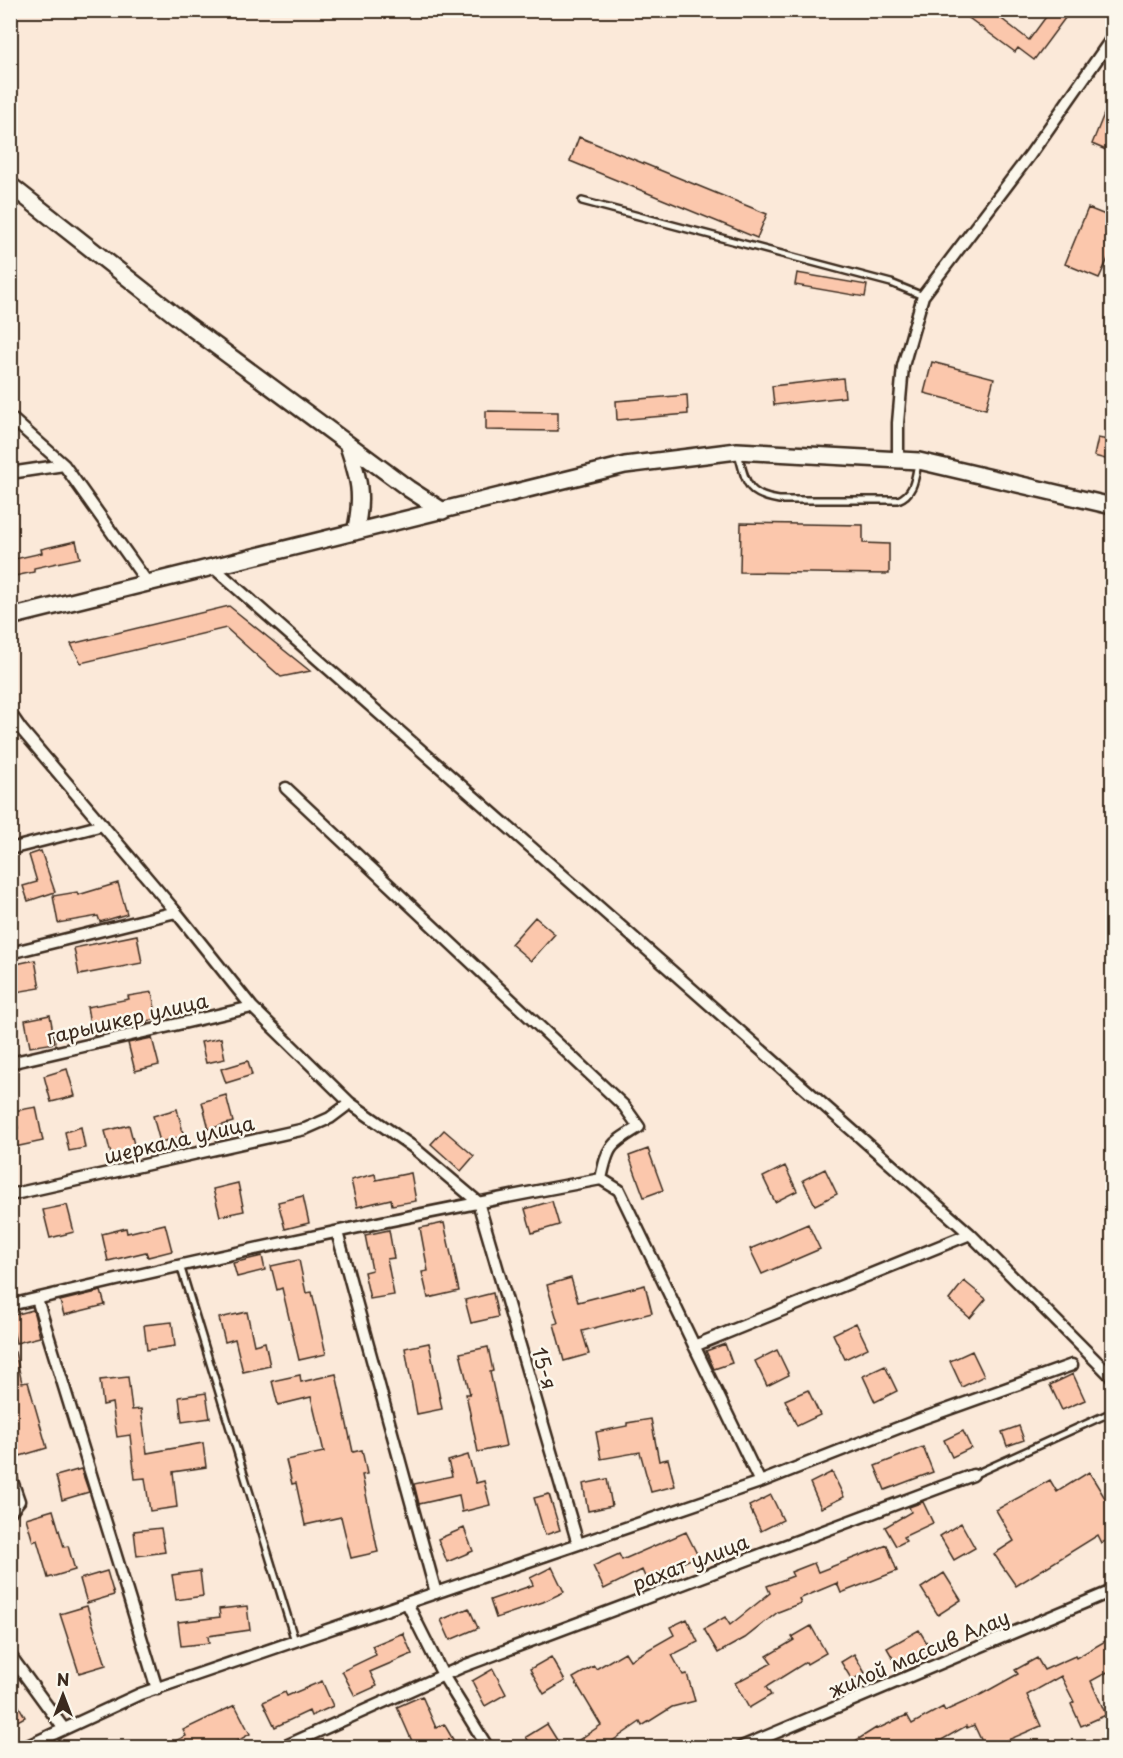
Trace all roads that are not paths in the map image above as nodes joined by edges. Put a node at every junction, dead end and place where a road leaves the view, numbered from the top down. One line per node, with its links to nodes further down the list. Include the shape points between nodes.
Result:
1 (1113, 38): 4 (street)
2 (10, 185): 6 (main road, via 185,323)
3 (582, 201): 4 (lane, via 891,283)
4 (923, 296): 8 (street, via 903,366)
5 (10, 417): 10 (street)
6 (347, 443): 13 (main road); 14 (main road, via 361,502)
7 (737, 451): 8 (main road); 9 (lane, via 753,491 763,498 779,500 898,500 911,492); 13 (main road, via 625,465)
8 (898, 459): 9 (main road)
9 (919, 461): 12 (main road)
10 (64, 465): 11 (street); 16 (street)
11 (10, 473)
12 (1113, 506)
13 (443, 511): 14 (main road)
14 (355, 532): 15 (main road)
15 (213, 567): 16 (main road); 31 (street)
16 (147, 582): 17 (main road)
17 (10, 617)
18 (10, 713): 20 (street)
19 (286, 788): 27 (street, via 624,1106 639,1127 615,1142 606,1155)
20 (103, 825): 21 (street); 22 (street)
21 (10, 849)
22 (176, 912): 23 (street); 24 (street)
23 (10, 953)
24 (252, 1007): 25 (street, гарышкер улица); 26 (street)
25 (10, 1063)
26 (350, 1103): 28 (street, шеркала улица, via 305,1129); 29 (street, via 413,1147)
27 (601, 1179): 29 (street); 35 (street, via 619,1190)
28 (10, 1195)
29 (478, 1202): 30 (street); 43 (street, 15-я)
30 (337, 1232): 32 (street); 45 (street)
31 (970, 1234): 35 (street); 37 (street)
32 (180, 1265): 33 (street); 47 (lane)
33 (37, 1299): 34 (street); 50 (street)
34 (10, 1305)
35 (694, 1346): 41 (street)
36 (1072, 1365): 41 (street)
37 (1113, 1377)
38 (1113, 1412): 40 (lane, рахат улица)
39 (10, 1475): 42 (street, via 19,1501)
40 (973, 1475): 49 (street, рахат улица)
41 (759, 1482): 43 (street)
42 (10, 1512)
43 (578, 1544): 45 (street)
44 (1113, 1591): 55 (street, жилой массив Алау)
45 (435, 1593): 46 (street)
46 (407, 1603): 47 (street); 49 (street)
47 (295, 1641): 50 (street)
48 (10, 1655): 51 (street)
49 (443, 1675): 53 (street, рахат улица); 54 (street)
50 (157, 1689): 51 (street)
51 (64, 1729): 52 (street)
52 (23, 1748)
53 (281, 1748)
54 (488, 1748)
55 (739, 1748)

